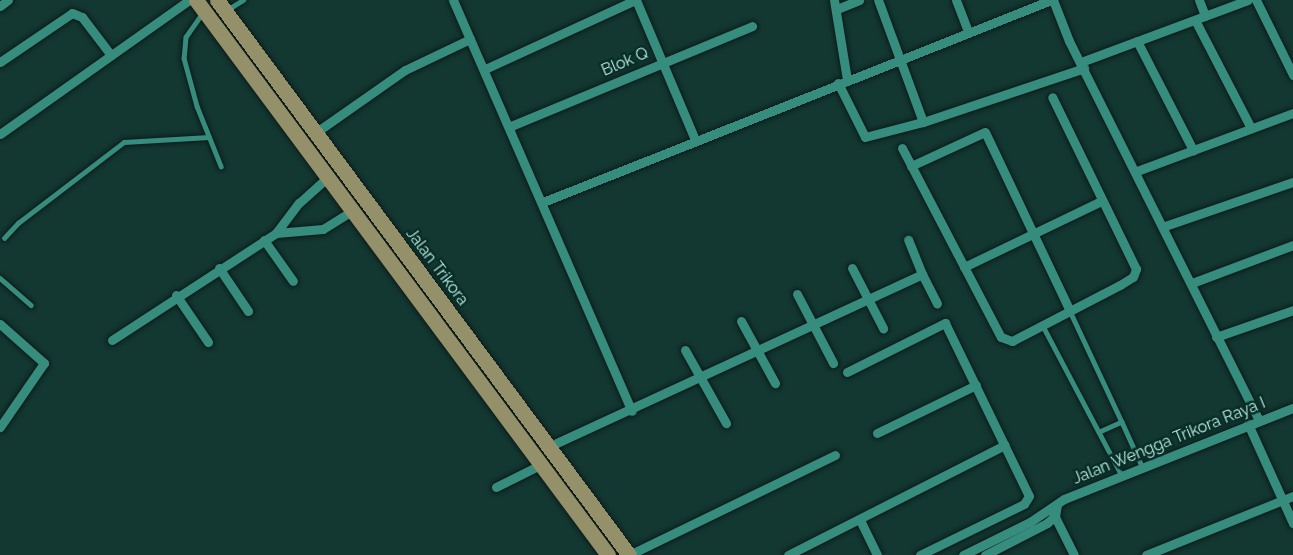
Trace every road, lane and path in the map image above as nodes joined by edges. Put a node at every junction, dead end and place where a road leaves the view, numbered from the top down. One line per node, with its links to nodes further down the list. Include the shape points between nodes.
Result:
1 (8, 0): 15 (street)
2 (189, 0): 23 (street)
3 (243, 0): 16 (lane)
4 (453, 0): 21 (street)
5 (636, 0): 26 (street); 28 (street)
6 (860, 0): 13 (street)
7 (878, 0): 24 (street)
8 (957, 0): 20 (street)
9 (1052, 0): 20 (street); 27 (street)
10 (1199, 0): 17 (street)
11 (1248, 0): 17 (street)
12 (1256, 0): 29 (street)
13 (836, 4): 30 (street)
14 (200, 5): 38 (lane, via 186,37 184,58); 45 (main road, Jalan Trikora)
15 (0, 6)
16 (221, 6): 36 (main road, Jalan Trikora)
17 (1205, 16): 18 (street)
18 (1195, 20): 22 (street); 35 (street)
19 (752, 26): 26 (street, Blok Q)
20 (968, 31): 24 (street)
21 (470, 39): 28 (street); 36 (street, via 405,70)
22 (1137, 41): 27 (street); 41 (street)
23 (111, 55): 25 (street, via 82,17 72,13); 37 (street)
24 (900, 58): 30 (street); 33 (street)
25 (0, 62)
26 (662, 63): 34 (street, Blok Q); 39 (street)
27 (1083, 65): 33 (street); 44 (street)
28 (485, 69): 34 (street)
29 (1293, 75)
30 (843, 81): 33 (street, via 865,136); 39 (street)
31 (1052, 97): 47 (street)
32 (1293, 113): 35 (street)
33 (923, 122)
34 (511, 126): 48 (street)
35 (1251, 128): 41 (street)
36 (315, 133): 50 (main road, Jalan Trikora)
37 (0, 134)
38 (209, 137): 42 (lane); 55 (lane, via 124,142)
39 (695, 140): 48 (street)
40 (902, 148): 43 (street)
41 (1193, 150): 44 (street)
42 (220, 166)
43 (911, 166): 54 (street, via 985,132); 62 (street)
44 (1137, 171): 51 (street)
45 (327, 178): 49 (main road, Jalan Trikora); 53 (street, via 299,203)
46 (1293, 182): 51 (street)
47 (1101, 201): 54 (street); 75 (street, via 1136,269 1133,277)
48 (543, 202): 93 (street)
49 (352, 211): 52 (main road, Jalan Trikora); 53 (street, via 323,229)
50 (378, 217): 52 (main road, via 374,226); 59 (main road, Jalan Trikora)
51 (1165, 226): 67 (street)
52 (366, 229): 60 (main road, Jalan Trikora)
53 (276, 233): 56 (street)
54 (1033, 233): 62 (street); 75 (street)
55 (4, 238)
56 (264, 240): 61 (street); 66 (street)
57 (908, 240): 64 (street)
58 (1293, 245): 67 (street)
59 (400, 246): 60 (main road, via 391,251); 103 (main road, Jalan Trikora)
60 (389, 259): 105 (main road, Jalan Trikora)
61 (219, 267): 69 (street); 74 (street)
62 (964, 267): 79 (street, via 1006,341)
63 (852, 268): 70 (street)
64 (922, 274): 70 (street); 71 (street)
65 (0, 278): 72 (lane)
66 (293, 281)
67 (1192, 283): 81 (street)
68 (797, 294): 77 (street)
69 (176, 295): 82 (street); 83 (street)
70 (867, 296): 77 (street); 80 (street)
71 (937, 303)
72 (31, 305)
73 (1293, 310): 81 (street)
74 (248, 311)
75 (1070, 311): 79 (street); 96 (lane)
76 (741, 321): 84 (street)
77 (812, 323): 84 (street); 86 (street)
78 (0, 324): 94 (street, via 44,363)
79 (1043, 326): 100 (lane)
80 (883, 328)
81 (1216, 337): 95 (street)
82 (112, 340)
83 (208, 342)
84 (758, 349): 88 (street); 89 (street)
85 (685, 351): 88 (street)
86 (833, 363)
87 (847, 372): 90 (street, via 942,323)
88 (700, 378): 93 (street); 97 (street)
89 (775, 383)
90 (976, 385): 101 (street); 102 (street)
91 (0, 407): 94 (street)
92 (1293, 408): 95 (street, Jalan Wengga Trikora Raya I)
93 (632, 411): 103 (street)
94 (8, 414): 99 (street)
95 (1259, 421): 98 (street, Jalan Wengga Trikora Raya I)
96 (1122, 422): 100 (lane); 106 (lane)
97 (726, 423)
98 (1248, 424): 106 (street, Jalan Wengga Trikora Raya I); 110 (street)
99 (0, 427)
100 (1100, 432): 107 (lane)
101 (877, 433)
102 (1005, 445): 112 (street); 118 (street, via 1029,500)
103 (548, 447): 115 (main road, Jalan Trikora)
104 (835, 455): 115 (street)
105 (542, 464): 108 (street); 114 (main road, Jalan Trikora)
106 (1142, 466): 107 (street, Jalan Wengga Trikora Raya I)
107 (1122, 476): 111 (street, Jalan Wengga Trikora Raya I)
108 (496, 487)
109 (1293, 496): 110 (street)
110 (1282, 500): 113 (street); 122 (street)
111 (1054, 510): 119 (street, Jalan Wengga Trikora Raya I); 120 (street, Jalan Wengga Trikora Raya I); 121 (street)
112 (860, 520): 116 (street); 117 (street)
113 (1293, 523)
114 (608, 555)
115 (629, 555)
116 (788, 555)
117 (877, 555)
118 (920, 555)
119 (963, 555)
120 (985, 555)
121 (1074, 555)
122 (1146, 555)

